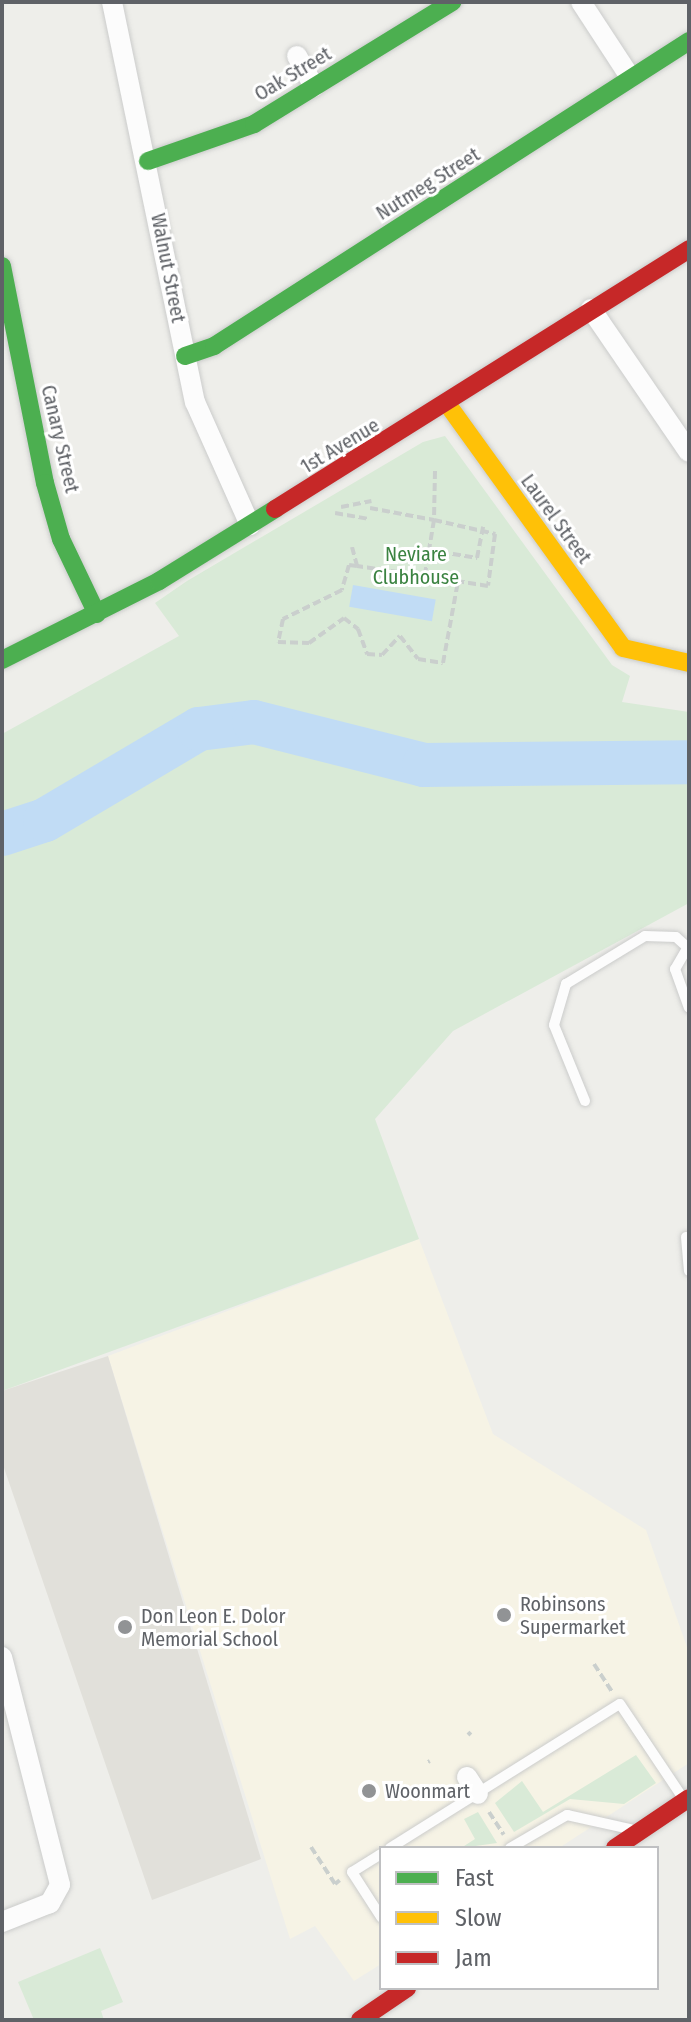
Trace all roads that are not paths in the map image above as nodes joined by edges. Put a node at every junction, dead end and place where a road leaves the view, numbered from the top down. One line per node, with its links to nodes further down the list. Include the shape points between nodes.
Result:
1 (112, 2): 8 (street, Walnut Street)
2 (452, 2): 7 (street, Oak Street)
3 (581, 2): 6 (street)
4 (689, 41): 6 (street, Nutmeg Street)
5 (297, 56): 7 (street)
6 (630, 77): 12 (street, Nutmeg Street, via 214,346)
7 (314, 87): 8 (street, Oak Street, via 229,135)
8 (148, 161): 12 (street, Walnut Street)
9 (689, 249): 11 (street, 1st Avenue)
10 (2, 266): 16 (street, Canary Street, via 45,483 61,539)
11 (591, 309): 13 (street, 1st Avenue); 14 (street)
12 (185, 356): 15 (street, Walnut Street, via 208,442)
13 (448, 405): 15 (street, 1st Avenue); 18 (street, Laurel Street, via 633,654)
14 (689, 452)
15 (250, 525): 16 (street, 1st Avenue)
16 (97, 614): 17 (street, 1st Avenue)
17 (2, 660)
18 (689, 663)
19 (687, 946): 20 (lane, via 675,980); 21 (lane, via 676,937 645,936 566,984 554,1025)
20 (689, 1008)
21 (585, 1101)
22 (686, 1237): 23 (lane)
23 (689, 1271)
24 (2, 1657): 32 (street, via 60,1885 50,1903)
25 (687, 1799): 26 (street); 27 (lane, via 620,1704 473,1785)
26 (639, 1832): 28 (lane, via 567,1815); 29 (street)
27 (393, 1846)
28 (514, 1846)
29 (618, 1846)
30 (379, 1855): 31 (lane, via 352,1872)
31 (379, 1914)
32 (2, 1922)
33 (404, 1990): 34 (street)
34 (360, 2020)

